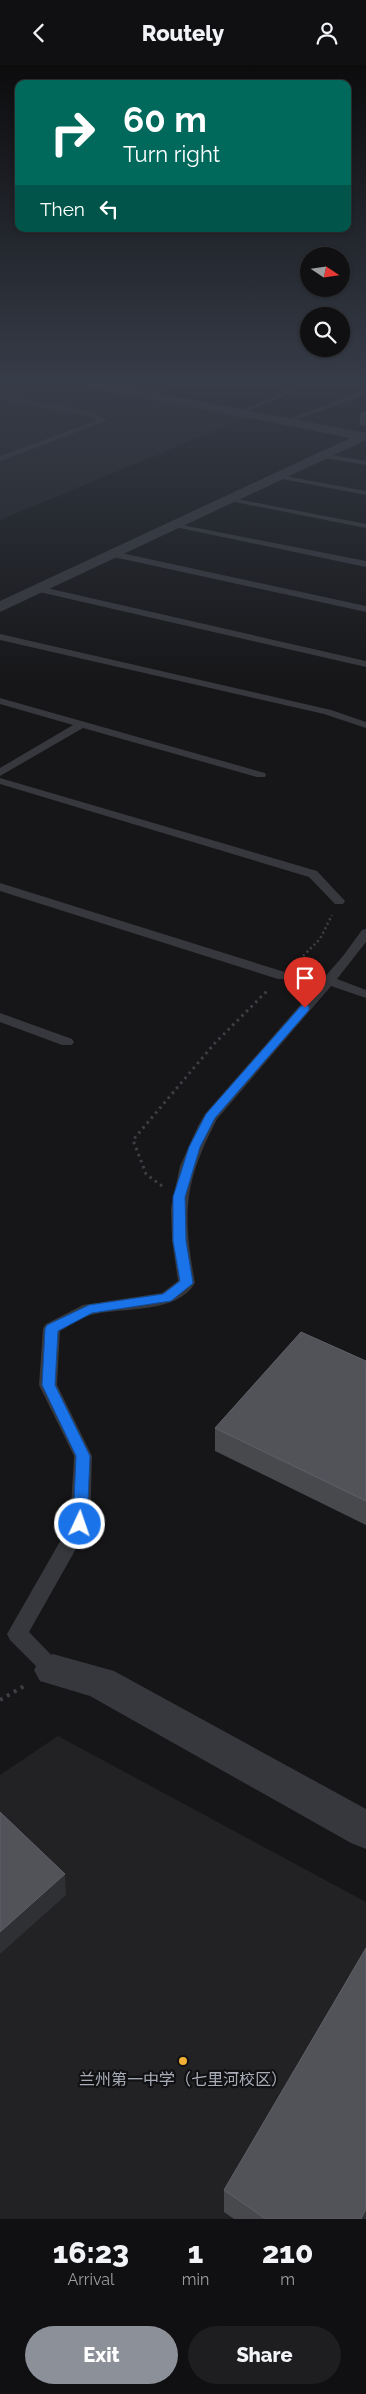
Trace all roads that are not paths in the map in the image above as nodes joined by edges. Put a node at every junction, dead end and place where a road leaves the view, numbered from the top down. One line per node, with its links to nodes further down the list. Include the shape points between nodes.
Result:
1 (260, 485): 4 (street)
2 (322, 485): 3 (lane)
3 (366, 493)
4 (230, 499): 5 (street); 6 (lane)
5 (175, 525): 7 (street); 8 (lane)
6 (366, 526)
7 (112, 554): 9 (street); 11 (lane)
8 (366, 564)
9 (38, 589): 10 (street); 13 (lane)
10 (0, 607)
11 (366, 609)
12 (0, 637): 16 (lane, via 327,712)
13 (366, 664)
14 (0, 701): 15 (lane)
15 (82, 724): 17 (lane); 18 (lane)
16 (366, 725)
17 (0, 773)
18 (261, 775)
19 (0, 781): 21 (lane, via 313,873)
20 (0, 887): 23 (lane)
21 (339, 901)
22 (366, 933): 24 (lane)
23 (283, 976)
24 (329, 981): 25 (lane); 28 (lane, via 210,1117 195,1147 179,1197 180,1241 187,1283 167,1298 89,1309 52,1329 48,1385 83,1456 80,1524 17,1634)
25 (366, 994)
26 (0, 1017): 27 (lane)
27 (67, 1042)
28 (53, 1670): 29 (street, via 100,1682)
29 (366, 1830)

